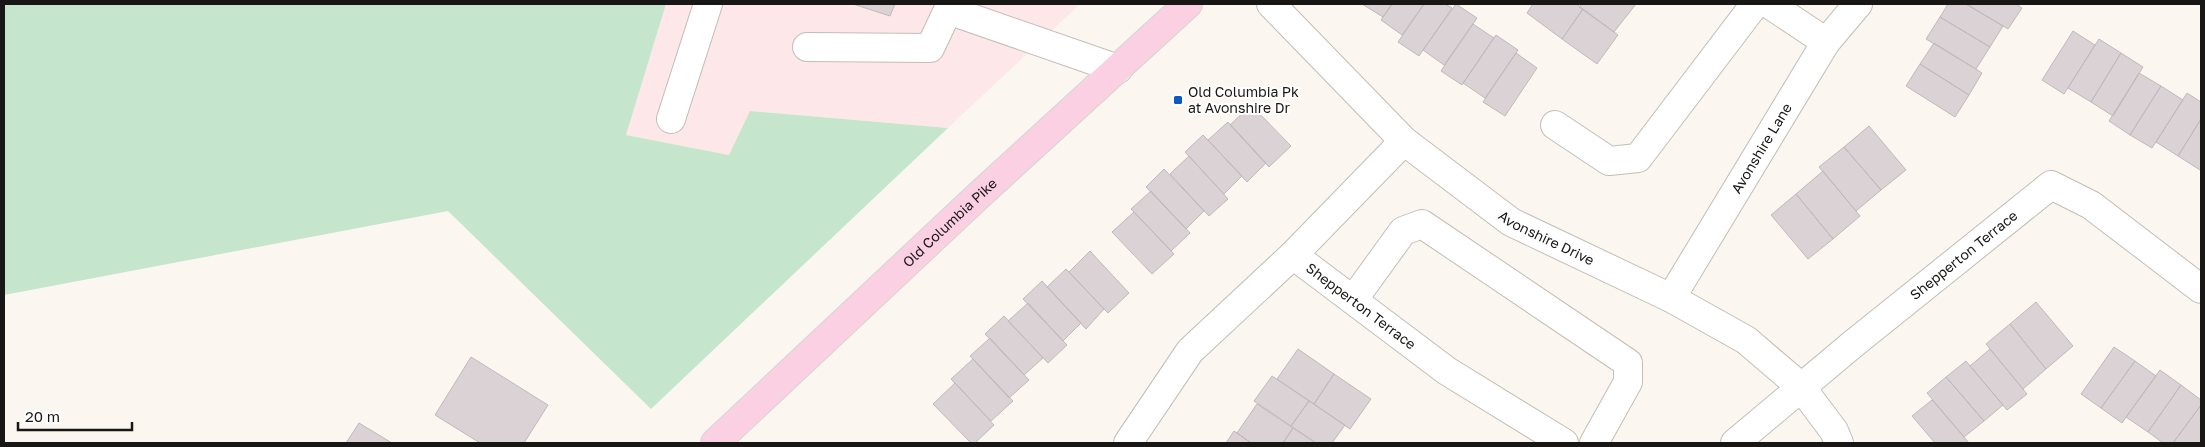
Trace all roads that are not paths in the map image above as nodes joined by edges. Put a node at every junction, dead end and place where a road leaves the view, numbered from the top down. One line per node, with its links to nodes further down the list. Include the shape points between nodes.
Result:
1 (708, 4): 10 (street)
2 (1188, 4): 9 (main road, Old Columbia Pike)
3 (1271, 4): 12 (street, Avonshire Drive)
4 (1755, 4): 11 (street, via 1638,158 1609,161)
5 (1769, 4): 7 (street)
6 (1858, 4): 7 (street, Avonshire Lane)
7 (1826, 42): 15 (street, Avonshire Lane)
8 (807, 47): 9 (street, via 930,48 948,10)
9 (1118, 69): 18 (main road, Old Columbia Pike)
10 (671, 119)
11 (1556, 124)
12 (1404, 141): 13 (street, Shepperton Terrace); 15 (street, Avonshire Drive, via 1511,222)
13 (1293, 255): 16 (street, Shepperton Terrace); 19 (street, via 1190,351)
14 (2201, 290): 17 (street, Shepperton Terrace, via 2091,204 2051,185)
15 (1671, 298): 17 (street, Avonshire Drive, via 1746,340)
16 (1353, 300): 20 (street, Shepperton Terrace, via 1447,371); 21 (street, via 1403,231 1422,224 1628,363 1628,382)
17 (1801, 387): 22 (street, Shepperton Terrace); 23 (street, Avonshire Drive, via 1834,431)
18 (715, 443)
19 (1128, 443)
20 (1564, 443)
21 (1594, 443)
22 (1735, 443)
23 (1839, 443)

